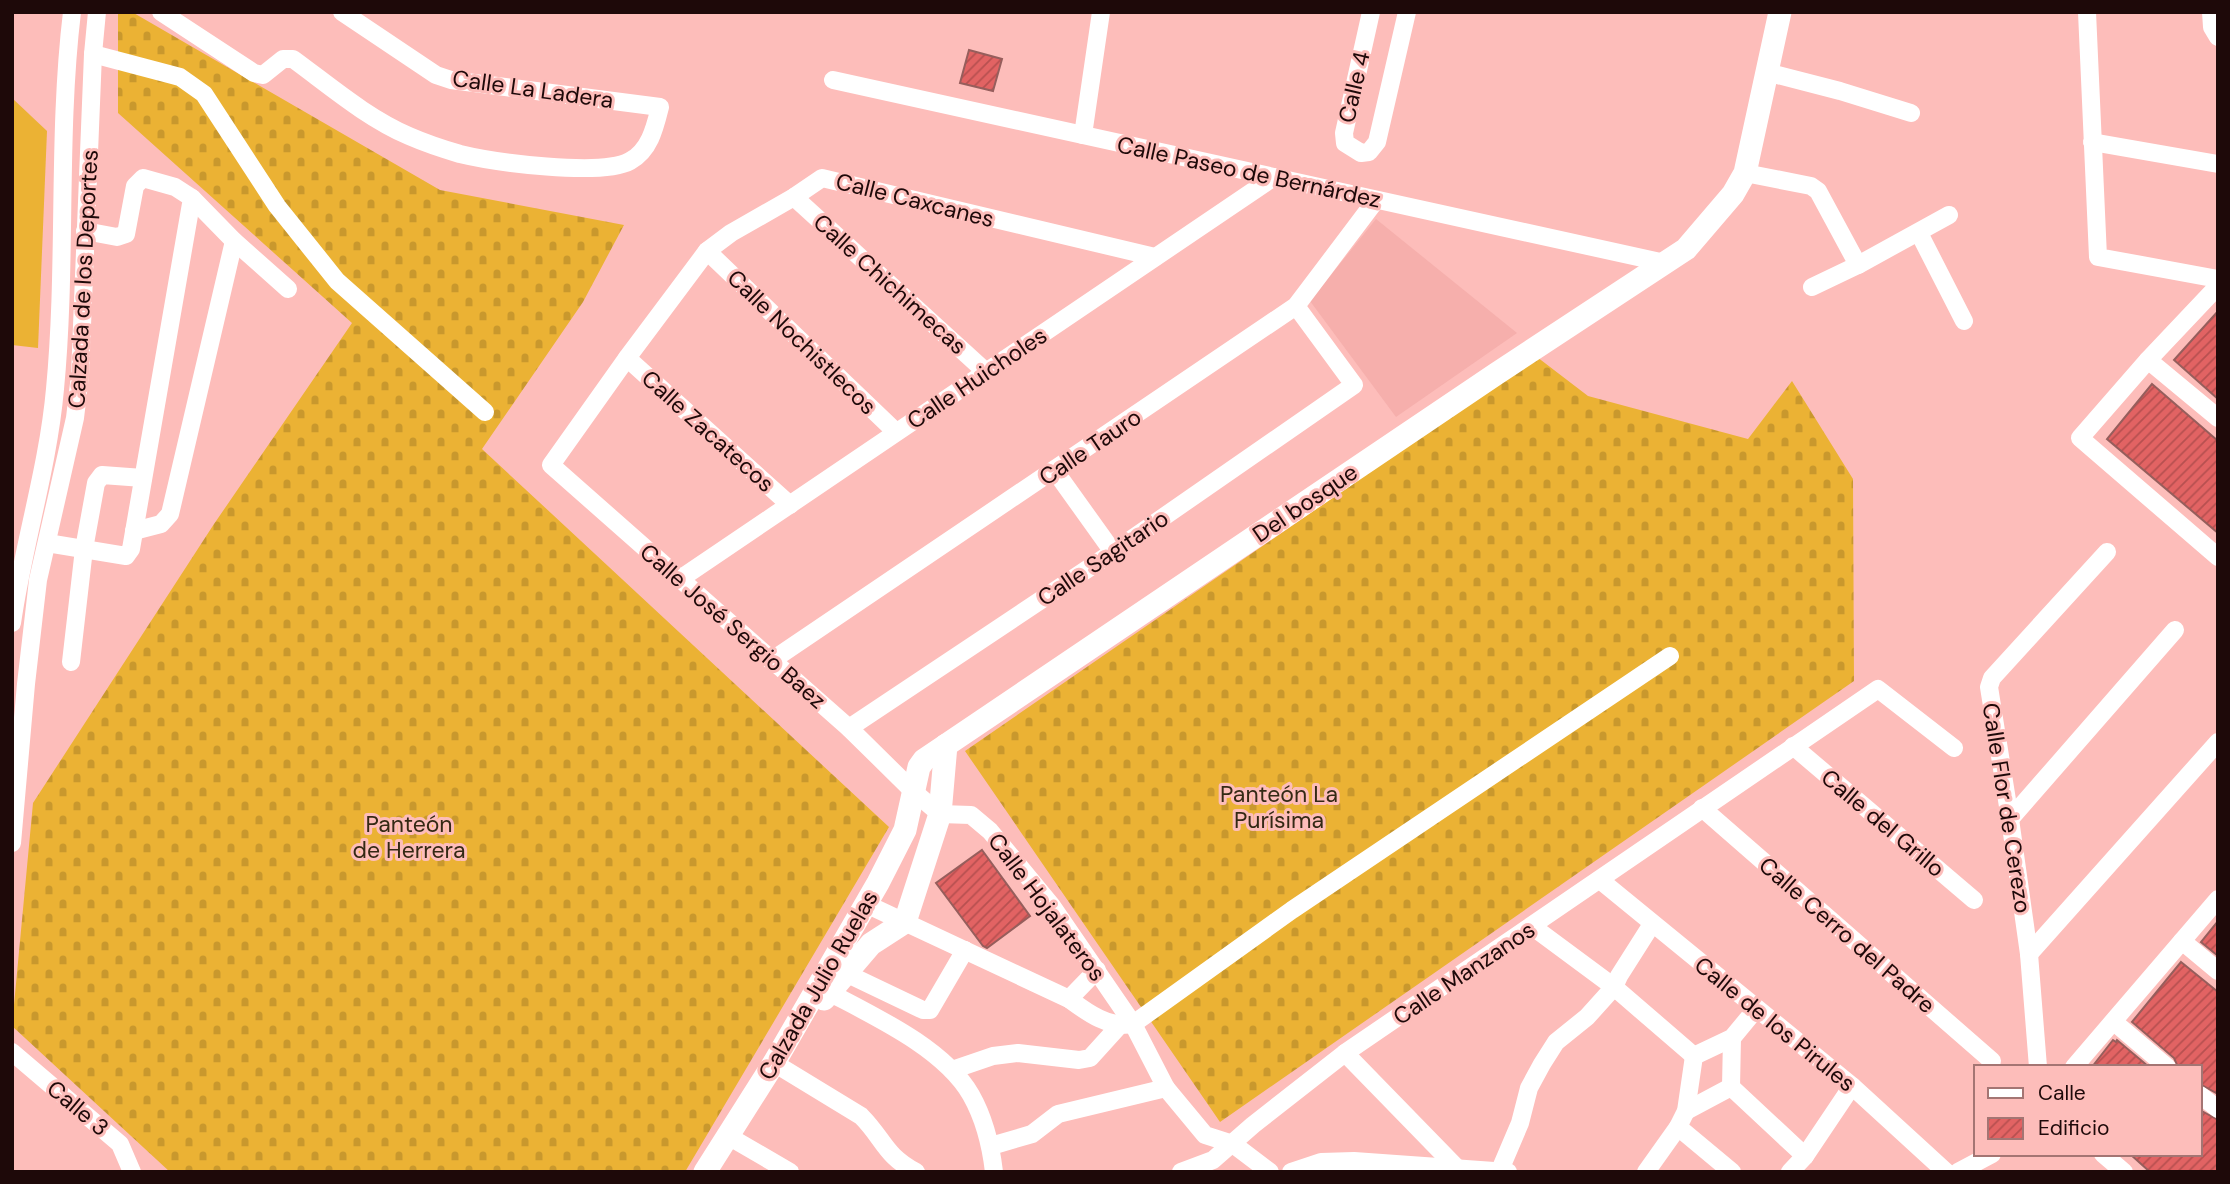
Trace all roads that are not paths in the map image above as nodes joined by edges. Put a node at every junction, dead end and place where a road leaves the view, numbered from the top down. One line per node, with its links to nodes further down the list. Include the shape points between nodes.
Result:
1 (72, 12): 36 (street, Calzada de los Deportes)
2 (97, 12): 12 (street, Calzada de los Deportes)
3 (160, 12): 4 (street, Calle La Ladera, via 254,73 263,75 283,59 293,59 398,130 461,154 580,169 629,162 654,134 660,107 451,80 436,75)
4 (342, 12)
5 (1101, 12): 16 (street)
6 (1371, 12): 7 (street, Calle 4, via 1344,133 1345,143 1361,153 1369,152 1377,142)
7 (1407, 12)
8 (1780, 12): 13 (main road)
9 (2087, 12): 17 (street)
10 (2211, 12): 11 (street)
11 (2218, 37)
12 (93, 54): 25 (street, Calzada de los Deportes); 43 (street, via 180,77 204,94 277,206 337,281)
13 (1766, 72): 15 (street); 19 (main road)
14 (833, 80): 16 (street, Calle Paseo de Bernárdez)
15 (1912, 113)
16 (1083, 135): 20 (street, Calle Paseo de Bernárdez)
17 (2092, 142): 18 (street); 32 (street, via 2098,257)
18 (2218, 164)
19 (1745, 173): 30 (main road, Del bosque, via 1686,249); 31 (street, via 1818,191)
20 (1274, 177): 23 (street, Calle Paseo de Bernárdez); 29 (street, Calle Huicholes)
21 (794, 197): 28 (street, Calle Caxcanes); 29 (street, Calle Caxcanes, via 822,177); 42 (street, Calle Chichimecas)
22 (192, 198): 25 (street, via 175,187 143,178 135,186 126,234 117,237); 27 (street); 48 (street)
23 (1376, 200): 30 (street, Calle Paseo de Bernárdez); 38 (street, Calle Tauro)
24 (1949, 215): 26 (street)
25 (85, 231): 37 (street, Calzada de los Deportes)
26 (1919, 233): 31 (street); 39 (street)
27 (234, 242): 35 (street); 50 (street, via 170,514 161,524)
28 (707, 251): 40 (street, Calle Caxcanes); 45 (street, Calle Nochistlecos)
29 (1155, 257): 42 (street, Calle Huicholes)
30 (1665, 263): 66 (main road, Del bosque)
31 (1858, 265): 34 (street)
32 (2218, 279)
33 (2218, 286): 41 (street)
34 (1812, 287)
35 (288, 289)
36 (60, 302): 37 (street); 57 (street, Calzada de los Deportes, via 52,416)
37 (83, 303): 51 (street, Calzada de los Deportes, via 75,418)
38 (1296, 306): 47 (street, Calle Tauro); 53 (street, Calle Sagitario, via 1354,385)
39 (1964, 321)
40 (627, 358): 46 (street, Calle Caxcanes); 49 (street, Calle Zacatecos)
41 (2148, 360): 44 (street); 55 (street, via 2080,438)
42 (986, 372): 45 (street, Calle Huicholes)
43 (485, 412)
44 (2218, 418)
45 (896, 432): 49 (street, Calle Huicholes)
46 (551, 466): 56 (street, Calle José Sergio Baez)
47 (1055, 471): 53 (street); 61 (street, Calle Tauro)
48 (143, 478): 50 (street); 52 (street, via 102,475 96,483)
49 (790, 505): 56 (street, Calle Huicholes)
50 (134, 531): 52 (street, via 126,556)
51 (47, 543): 52 (street); 63 (street, Calzada de los Deportes)
52 (84, 549): 62 (street)
53 (1113, 552): 64 (street, Calle Sagitario)
54 (2107, 552): 72 (street, Calle Flor de Cerezo, via 1992,677 1989,688)
55 (2218, 557)
56 (680, 579): 61 (street, Calle José Sergio Baez)
57 (14, 594): 58 (street, Calzada de los Deportes)
58 (12, 623)
59 (2175, 630): 72 (street)
60 (1670, 656): 92 (street)
61 (771, 661): 64 (street, Calle José Sergio Baez)
62 (71, 662)
63 (19, 676): 73 (street)
64 (849, 728): 69 (street, Calle José Sergio Baez)
65 (2218, 742): 83 (street)
66 (946, 745): 69 (main road, Del bosque, via 924,760); 71 (main road)
67 (1793, 746): 68 (street, Calle Manzanos, via 1878,689); 70 (street, Calle Manzanos); 76 (street, Calle del Grillo)
68 (1954, 748)
69 (913, 790): 71 (street); 77 (main road, Calzada Julio Ruelas, via 905,830)
70 (1702, 808): 74 (street, Calle Manzanos); 97 (street, Calle Cerro del Padre)
71 (940, 814): 78 (main road, Calzada Julio Ruelas); 85 (street, Calle Hojalateros, via 971,815 990,831)
72 (2010, 819): 83 (street, Calle Flor de Cerezo)
73 (12, 843)
74 (1600, 880): 79 (street, Calle de los Pirules); 80 (street, Calle Manzanos)
75 (2218, 899): 81 (street)
76 (1974, 900)
77 (866, 904): 78 (street, Calle Hojalateros); 84 (main road, Calzada Julio Ruelas)
78 (905, 922): 82 (street, Calle Hojalateros); 84 (main road, Calzada Julio Ruelas)
79 (1652, 924): 87 (street); 90 (street, Calle de los Pirules)
80 (1532, 927): 87 (street); 95 (street, Calle Manzanos)
81 (2182, 942): 86 (street); 91 (street)
82 (965, 950): 84 (street, via 930,1010); 89 (street, Calle Hojalateros)
83 (2029, 954): 99 (street, Calle Flor de Cerezo)
84 (838, 969): 88 (main road, Calzada Julio Ruelas)
85 (1097, 970): 89 (street); 92 (street, Calle Hojalateros)
86 (2218, 971)
87 (1614, 987): 96 (street); 116 (street, via 1556,1042 1542,1064 1529,1088)
88 (823, 989): 98 (main road, Calzada Julio Ruelas); 102 (street, via 900,1031)
89 (1069, 999): 92 (street, Calle Hojalateros, via 1088,1013)
90 (1756, 1009): 93 (street); 103 (street, Calle de los Pirules)
91 (2115, 1022): 100 (street); 101 (street)
92 (1126, 1025): 102 (street, via 1090,1058 1017,1053); 105 (street, Calle Hojalateros)
93 (1731, 1038): 96 (street); 104 (street)
94 (12, 1052): 117 (street, Calle 3, via 120,1144)
95 (1345, 1053): 110 (street, Calle Manzanos); 115 (street)
96 (1694, 1056): 108 (street)
97 (1992, 1061)
98 (779, 1065): 109 (main road, Calzada Julio Ruelas); 121 (street, via 861,1116 889,1153)
99 (2038, 1065)
100 (2076, 1065)
101 (2165, 1065)
102 (952, 1070): 111 (street, via 971,1094)
103 (1852, 1086): 112 (street); 129 (street, Calle de los Pirules)
104 (1731, 1087): 108 (street); 112 (street)
105 (1166, 1088): 110 (street, Calle Hojalateros, via 1205,1135); 111 (street, via 1058,1114 1032,1134)
106 (2202, 1097): 107 (street)
107 (2218, 1110)
108 (1682, 1119): 126 (street); 127 (street)
109 (732, 1139): 118 (main road, Calzada Julio Ruelas); 119 (main road, Calzada Julio Ruelas); 120 (street)
110 (1233, 1144): 123 (street, Calle Manzanos, via 1213,1160); 124 (street, Calle Hojalateros)
111 (990, 1146): 122 (street)
112 (1805, 1156): 128 (street)
113 (1988, 1156): 130 (street)
114 (2105, 1156): 131 (street)
115 (1457, 1170): 116 (street); 125 (street, via 1354,1161 1321,1162)
116 (1504, 1171)
117 (132, 1172)
118 (705, 1172)
119 (719, 1172)
120 (790, 1172)
121 (916, 1172)
122 (994, 1172)
123 (1181, 1172)
124 (1270, 1172)
125 (1292, 1172)
126 (1646, 1172)
127 (1732, 1172)
128 (1790, 1172)
129 (1947, 1172)
130 (1958, 1172)
131 (2123, 1172)

